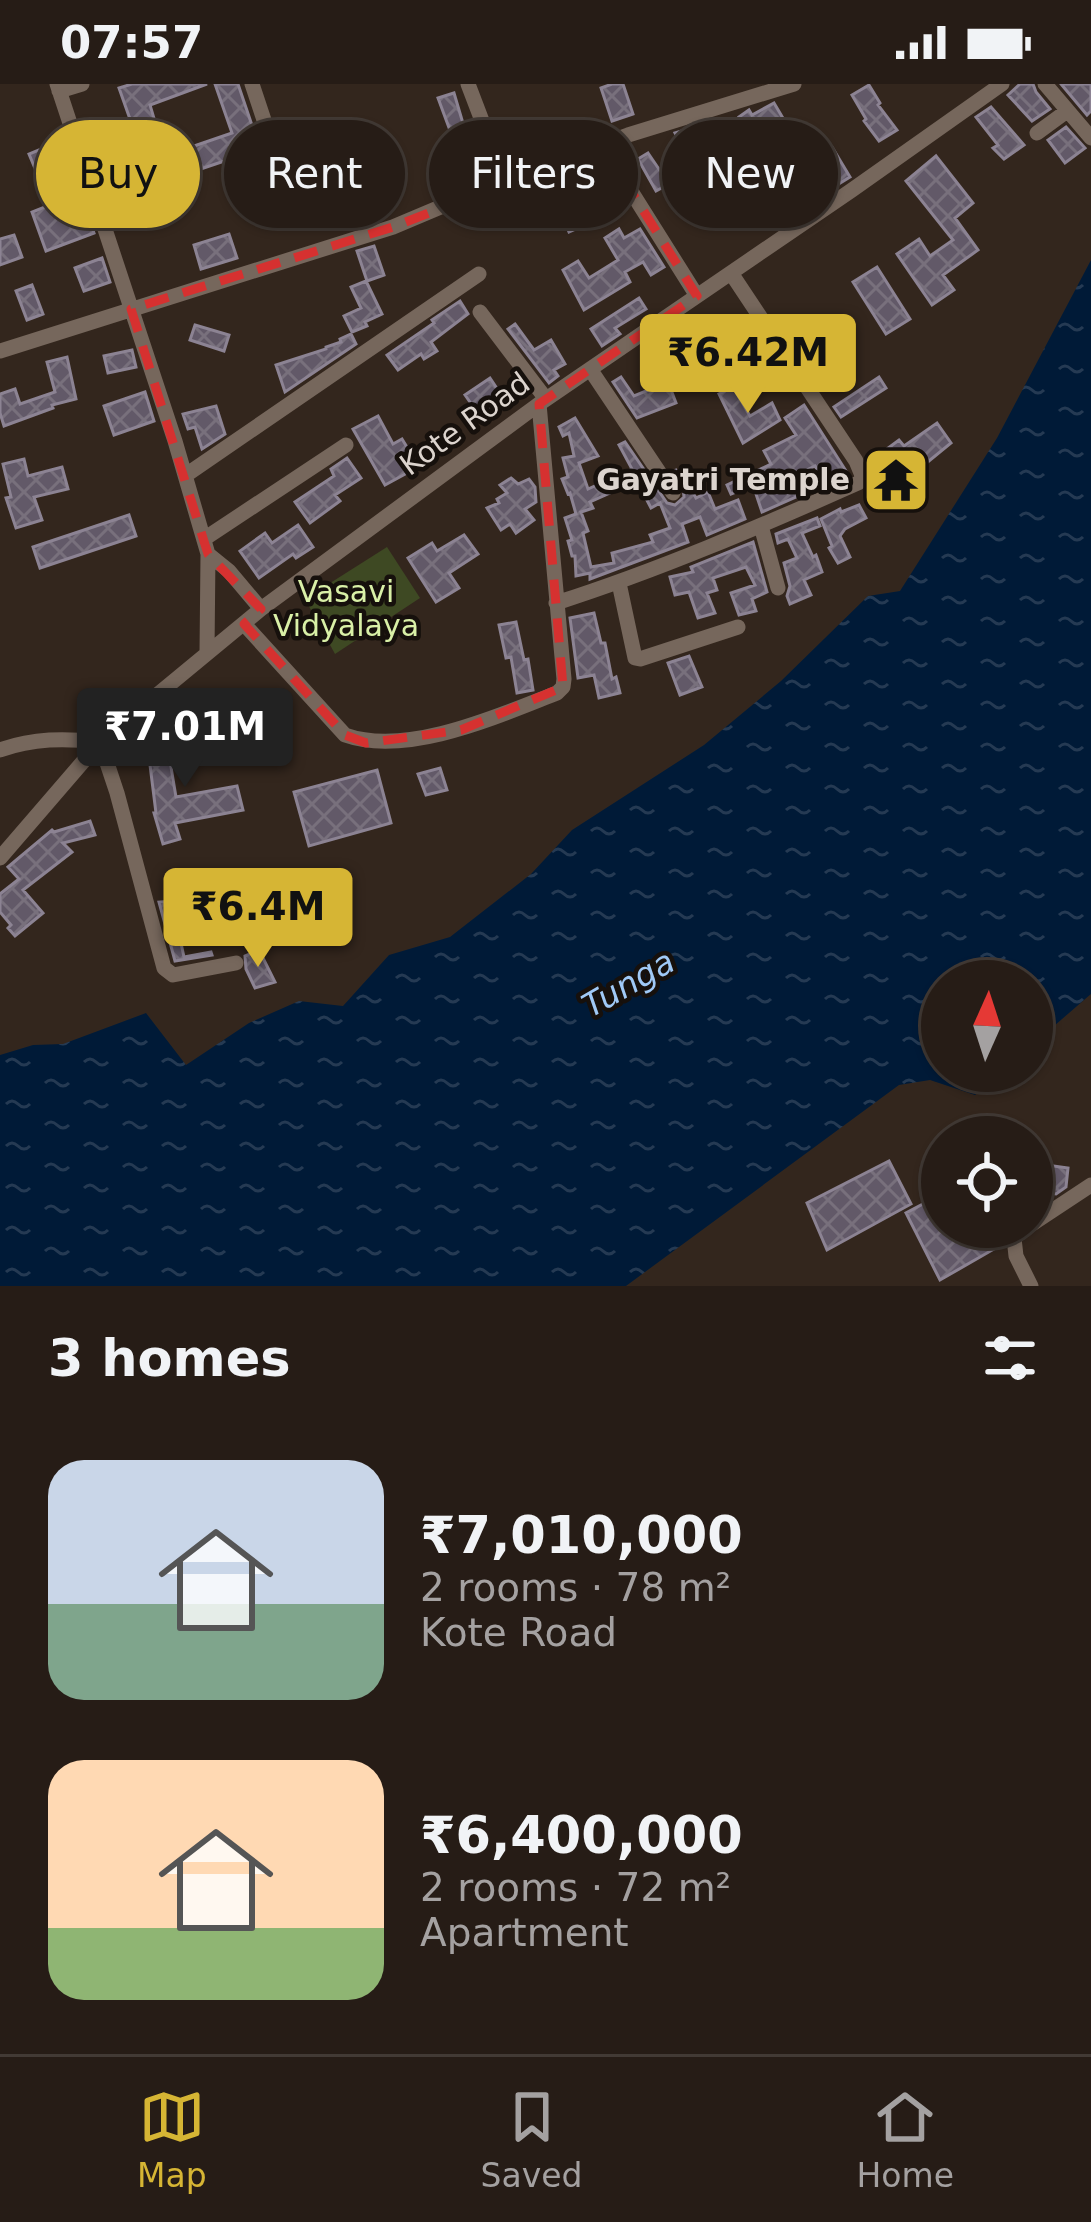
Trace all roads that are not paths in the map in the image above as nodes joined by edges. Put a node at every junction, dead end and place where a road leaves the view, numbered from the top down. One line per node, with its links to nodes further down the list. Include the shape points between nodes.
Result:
1 (82, 84): 7 (street)
2 (252, 84): 9 (street)
3 (468, 84): 10 (street)
4 (1002, 84): 16 (street, Kote Road)
5 (1045, 84): 8 (street)
6 (790, 85): 12 (street)
7 (58, 87): 19 (street)
8 (1067, 111): 11 (street); 13 (street)
9 (264, 120)
10 (482, 120)
11 (1037, 133)
12 (638, 134)
13 (1091, 138)
14 (638, 202): 18 (street)
15 (429, 212): 19 (street)
16 (731, 273): 18 (street, Kote Road); 27 (street, via 863,478)
17 (479, 274): 25 (street)
18 (697, 296): 22 (street, Kote Road)
19 (131, 309): 21 (street); 25 (street)
20 (480, 312): 23 (street)
21 (0, 351)
22 (590, 369): 23 (street, Kote Road); 26 (street)
23 (543, 401): 31 (street); 32 (street, Kote Road)
24 (346, 445): 28 (street)
25 (186, 475): 28 (street)
26 (674, 493)
27 (761, 526): 29 (street); 30 (street)
28 (206, 547): 32 (street); 35 (street)
29 (620, 583): 31 (street); 34 (street, via 635,658)
30 (778, 588)
31 (556, 603): 33 (street, via 564,680 557,692 461,730 365,742 345,735)
32 (261, 609): 33 (street, Kote Road)
33 (244, 624): 35 (street, Kote Road)
34 (738, 627)
35 (207, 652): 36 (street, Kote Road)
36 (100, 742): 37 (street, via 22,742); 38 (street, Kote Road); 39 (street, via 164,968 173,975)
37 (0, 750)
38 (0, 858)
39 (236, 963)
40 (1091, 1185): 41 (street)
41 (1053, 1210)
42 (1014, 1248): 43 (street)
43 (1030, 1286)

